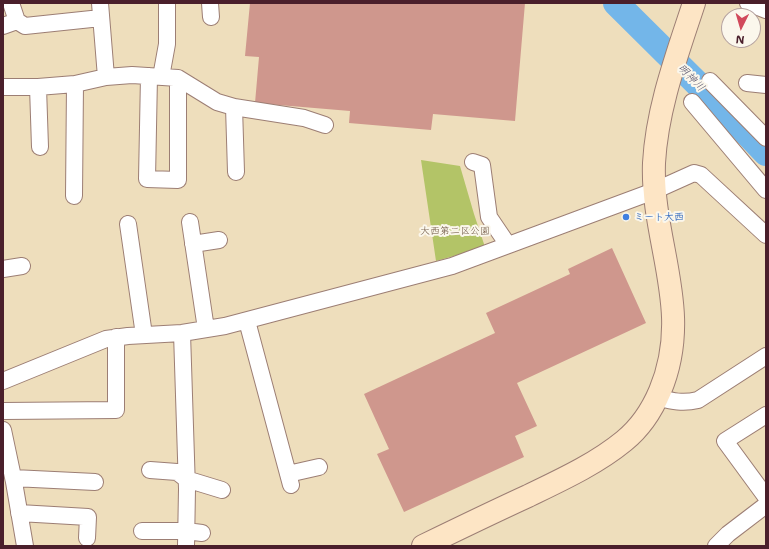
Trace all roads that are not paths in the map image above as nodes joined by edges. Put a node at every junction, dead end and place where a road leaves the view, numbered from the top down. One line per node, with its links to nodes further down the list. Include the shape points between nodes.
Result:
1 (11, 3): 7 (street)
2 (167, 3): 8 (street, via 167,44)
3 (694, 3): 25 (street, via 669,79 660,116)
4 (748, 3): 5 (street)
5 (766, 10)
6 (101, 11): 7 (street, via 25,26); 9 (street)
7 (10, 24)
8 (155, 76): 9 (street); 10 (street); 10 (street, via 147,179 178,180)
9 (106, 77): 13 (street)
10 (178, 78): 18 (street, via 217,102)
11 (710, 81): 20 (street)
12 (746, 83): 14 (street)
13 (75, 84): 16 (street); 26 (street)
14 (766, 85)
15 (3, 87): 16 (street)
16 (38, 87): 21 (street)
17 (692, 102): 24 (street)
18 (234, 107): 19 (street, via 304,118); 23 (street)
19 (325, 125)
20 (766, 138)
21 (40, 147)
22 (473, 162): 32 (street, via 482,165 489,217)
23 (236, 172)
24 (766, 190)
25 (654, 191): 29 (street, via 694,173 701,175); 32 (street); 42 (street, via 673,300 674,330 671,356)
26 (74, 196)
27 (190, 222): 31 (street)
28 (128, 224): 38 (street)
29 (766, 233)
30 (219, 240): 31 (street)
31 (193, 244): 36 (street)
32 (508, 245): 35 (street, via 452,266)
33 (22, 266): 34 (street)
34 (3, 269)
35 (247, 321): 36 (street); 46 (street, via 290,480)
36 (206, 329): 37 (street)
37 (182, 333): 38 (street); 48 (street)
38 (144, 335): 39 (street)
39 (116, 337): 41 (street, via 83,347); 43 (street, via 116,410)
40 (766, 356): 42 (street, via 698,400 687,403)
41 (3, 380)
42 (657, 397): 59 (street, via 643,421 624,441 600,458 557,482)
43 (3, 411)
44 (766, 415): 52 (street, via 725,441)
45 (3, 431): 50 (street)
46 (319, 467)
47 (150, 470): 48 (street, via 177,472)
48 (186, 479): 51 (street); 56 (street)
49 (95, 482): 50 (street)
50 (11, 487): 54 (street)
51 (222, 490)
52 (766, 497)
53 (766, 505): 60 (street)
54 (20, 513): 57 (street, via 88,517); 58 (street)
55 (142, 531): 56 (street)
56 (191, 537)
57 (87, 538)
58 (25, 546)
59 (423, 546)
60 (716, 546)

